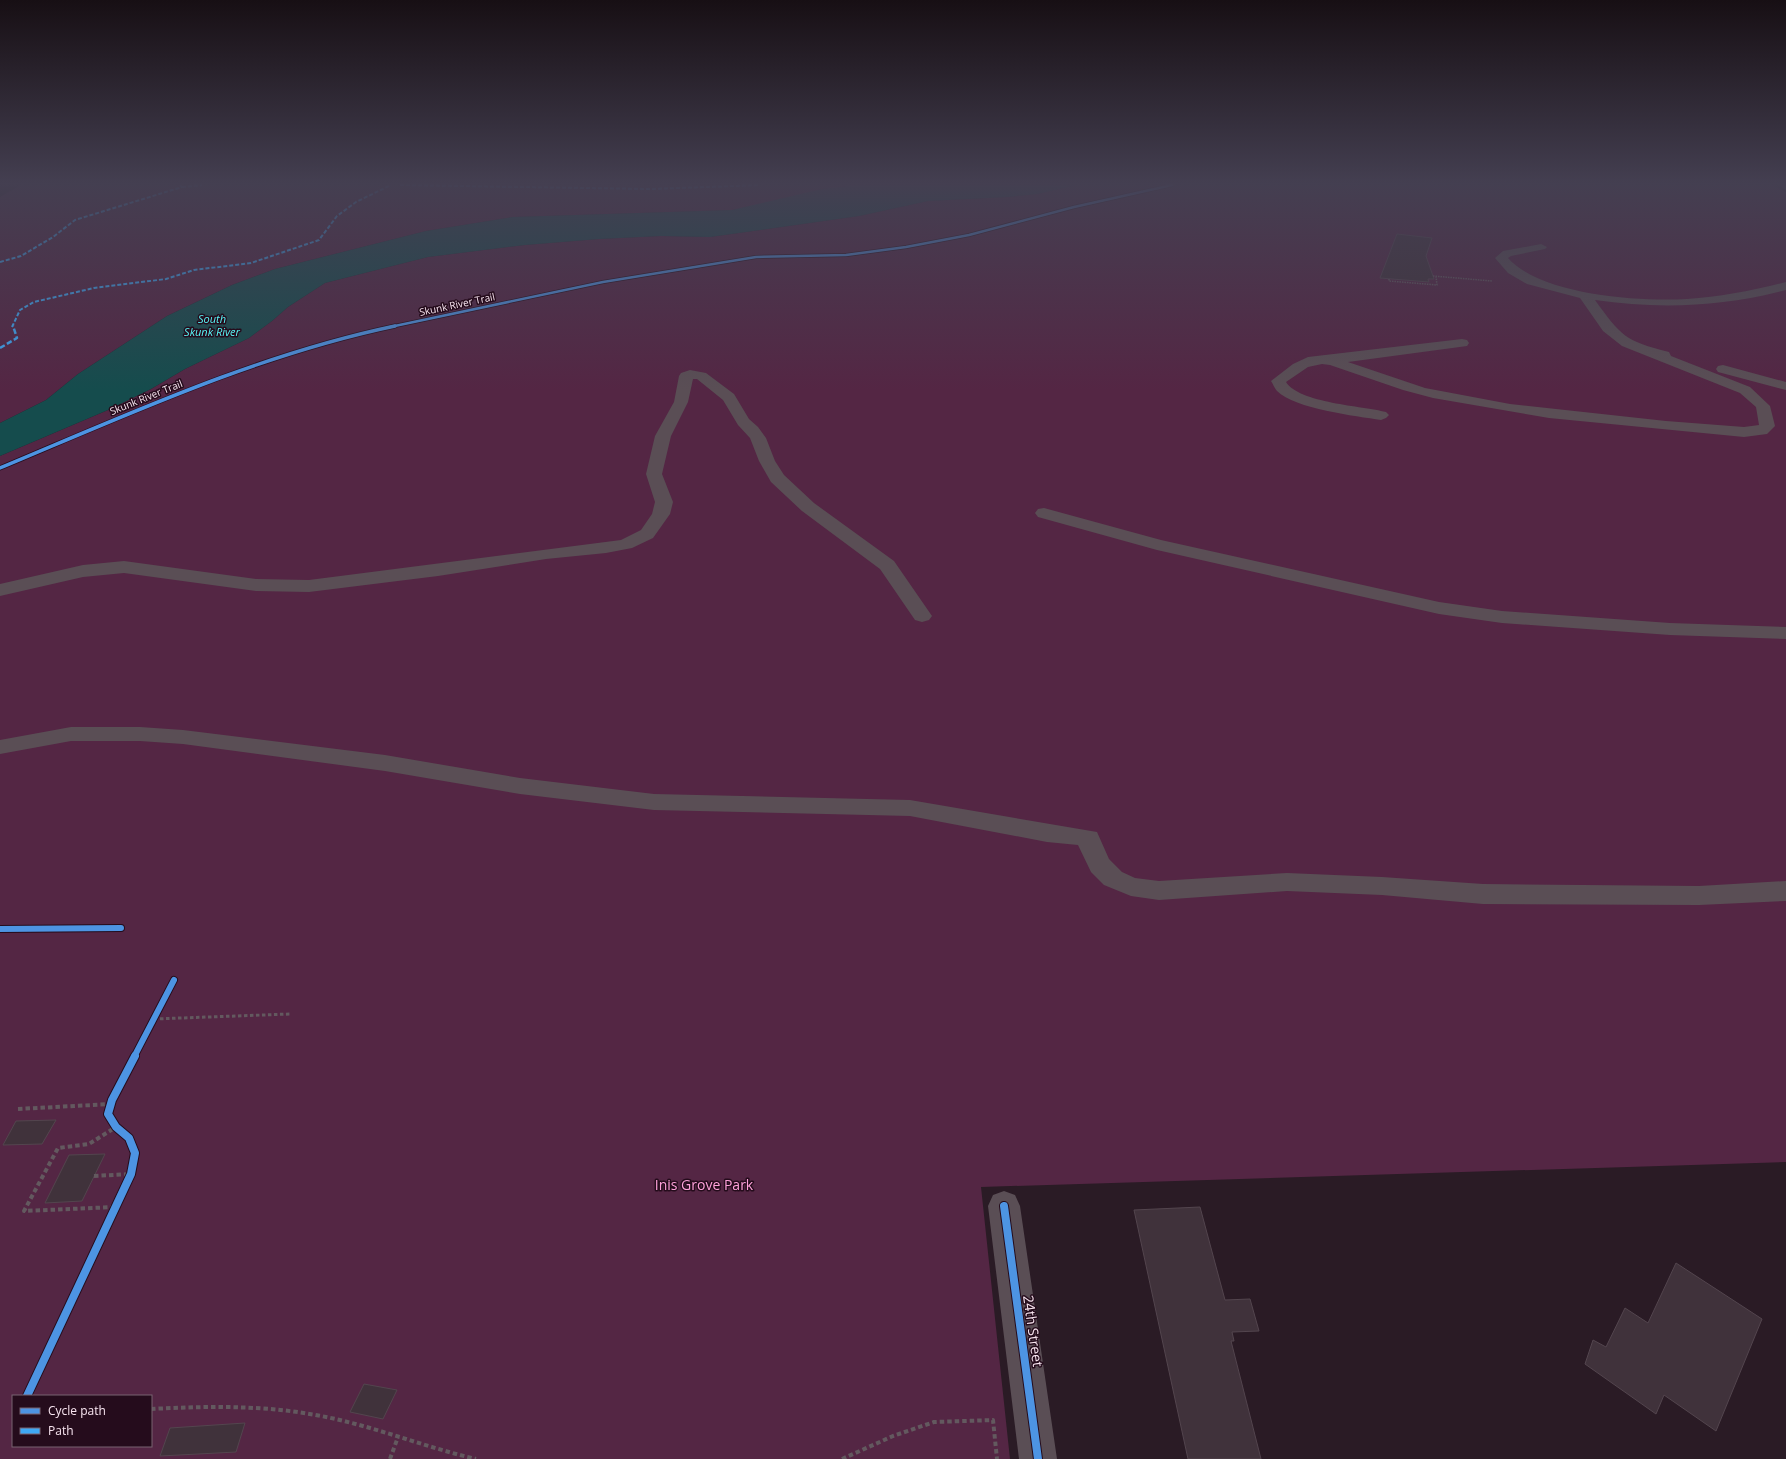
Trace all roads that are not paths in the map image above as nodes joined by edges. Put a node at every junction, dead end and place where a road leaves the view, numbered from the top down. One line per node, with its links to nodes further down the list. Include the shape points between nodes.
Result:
1 (1506, 253): 3 (street, via 1501,258 1506,266 1535,283)
2 (1786, 286): 3 (street, via 1703,302 1638,301)
3 (1584, 295): 5 (street, via 1609,329 1633,346)
4 (1462, 343): 6 (street)
5 (1649, 352): 6 (street, via 1745,390 1763,406 1767,426 1762,431 1744,432 1522,410 1406,387); 7 (street)
6 (1322, 360): 8 (street, via 1306,361 1278,381 1279,386 1284,391 1308,400)
7 (1786, 386)
8 (1381, 415)
9 (1044, 513): 12 (street, via 1157,545 1439,608 1502,617 1581,623)
10 (0, 590): 11 (street, via 83,571 124,567 256,585 309,586 626,544 647,534 661,514 664,502 654,474 658,452 681,402 686,376 690,374 701,376 729,397 743,422 758,438 777,478 808,507 887,565)
11 (922, 616)
12 (1786, 633)
13 (0, 747): 14 (street, via 71,734 140,734 184,737 385,763 520,786 654,802 910,808 1046,833 1088,838 1097,864 1115,880 1141,889 1170,892 1284,882 1482,894 1734,895)
14 (1786, 891)
15 (1004, 1206): 16 (street, 24th Street)
16 (1038, 1459)

